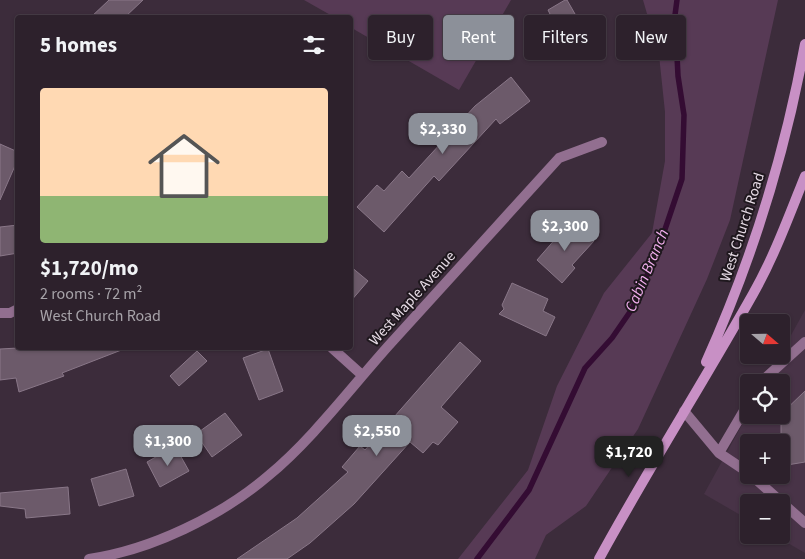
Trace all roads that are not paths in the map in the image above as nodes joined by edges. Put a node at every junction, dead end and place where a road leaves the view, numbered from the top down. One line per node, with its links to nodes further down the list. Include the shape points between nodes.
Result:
1 (805, 44): 2 (main road, West Church Road)
2 (803, 80): 11 (main road, West Church Road, via 733,302)
3 (602, 142): 10 (street, West Maple Avenue, via 559,158)
4 (805, 176): 11 (main road, West Church Road, via 754,294)
5 (15, 310): 6 (street)
6 (0, 313)
7 (805, 342): 9 (street)
8 (334, 350): 10 (street)
9 (770, 374)
10 (362, 375): 17 (street, West Maple Avenue, via 269,476 226,508 172,534 109,556)
11 (684, 411): 13 (street); 18 (main road, West Church Road)
12 (740, 417): 13 (street)
13 (719, 453): 14 (street)
14 (740, 467)
15 (761, 484): 16 (street)
16 (805, 523)
17 (89, 559)
18 (599, 559)

